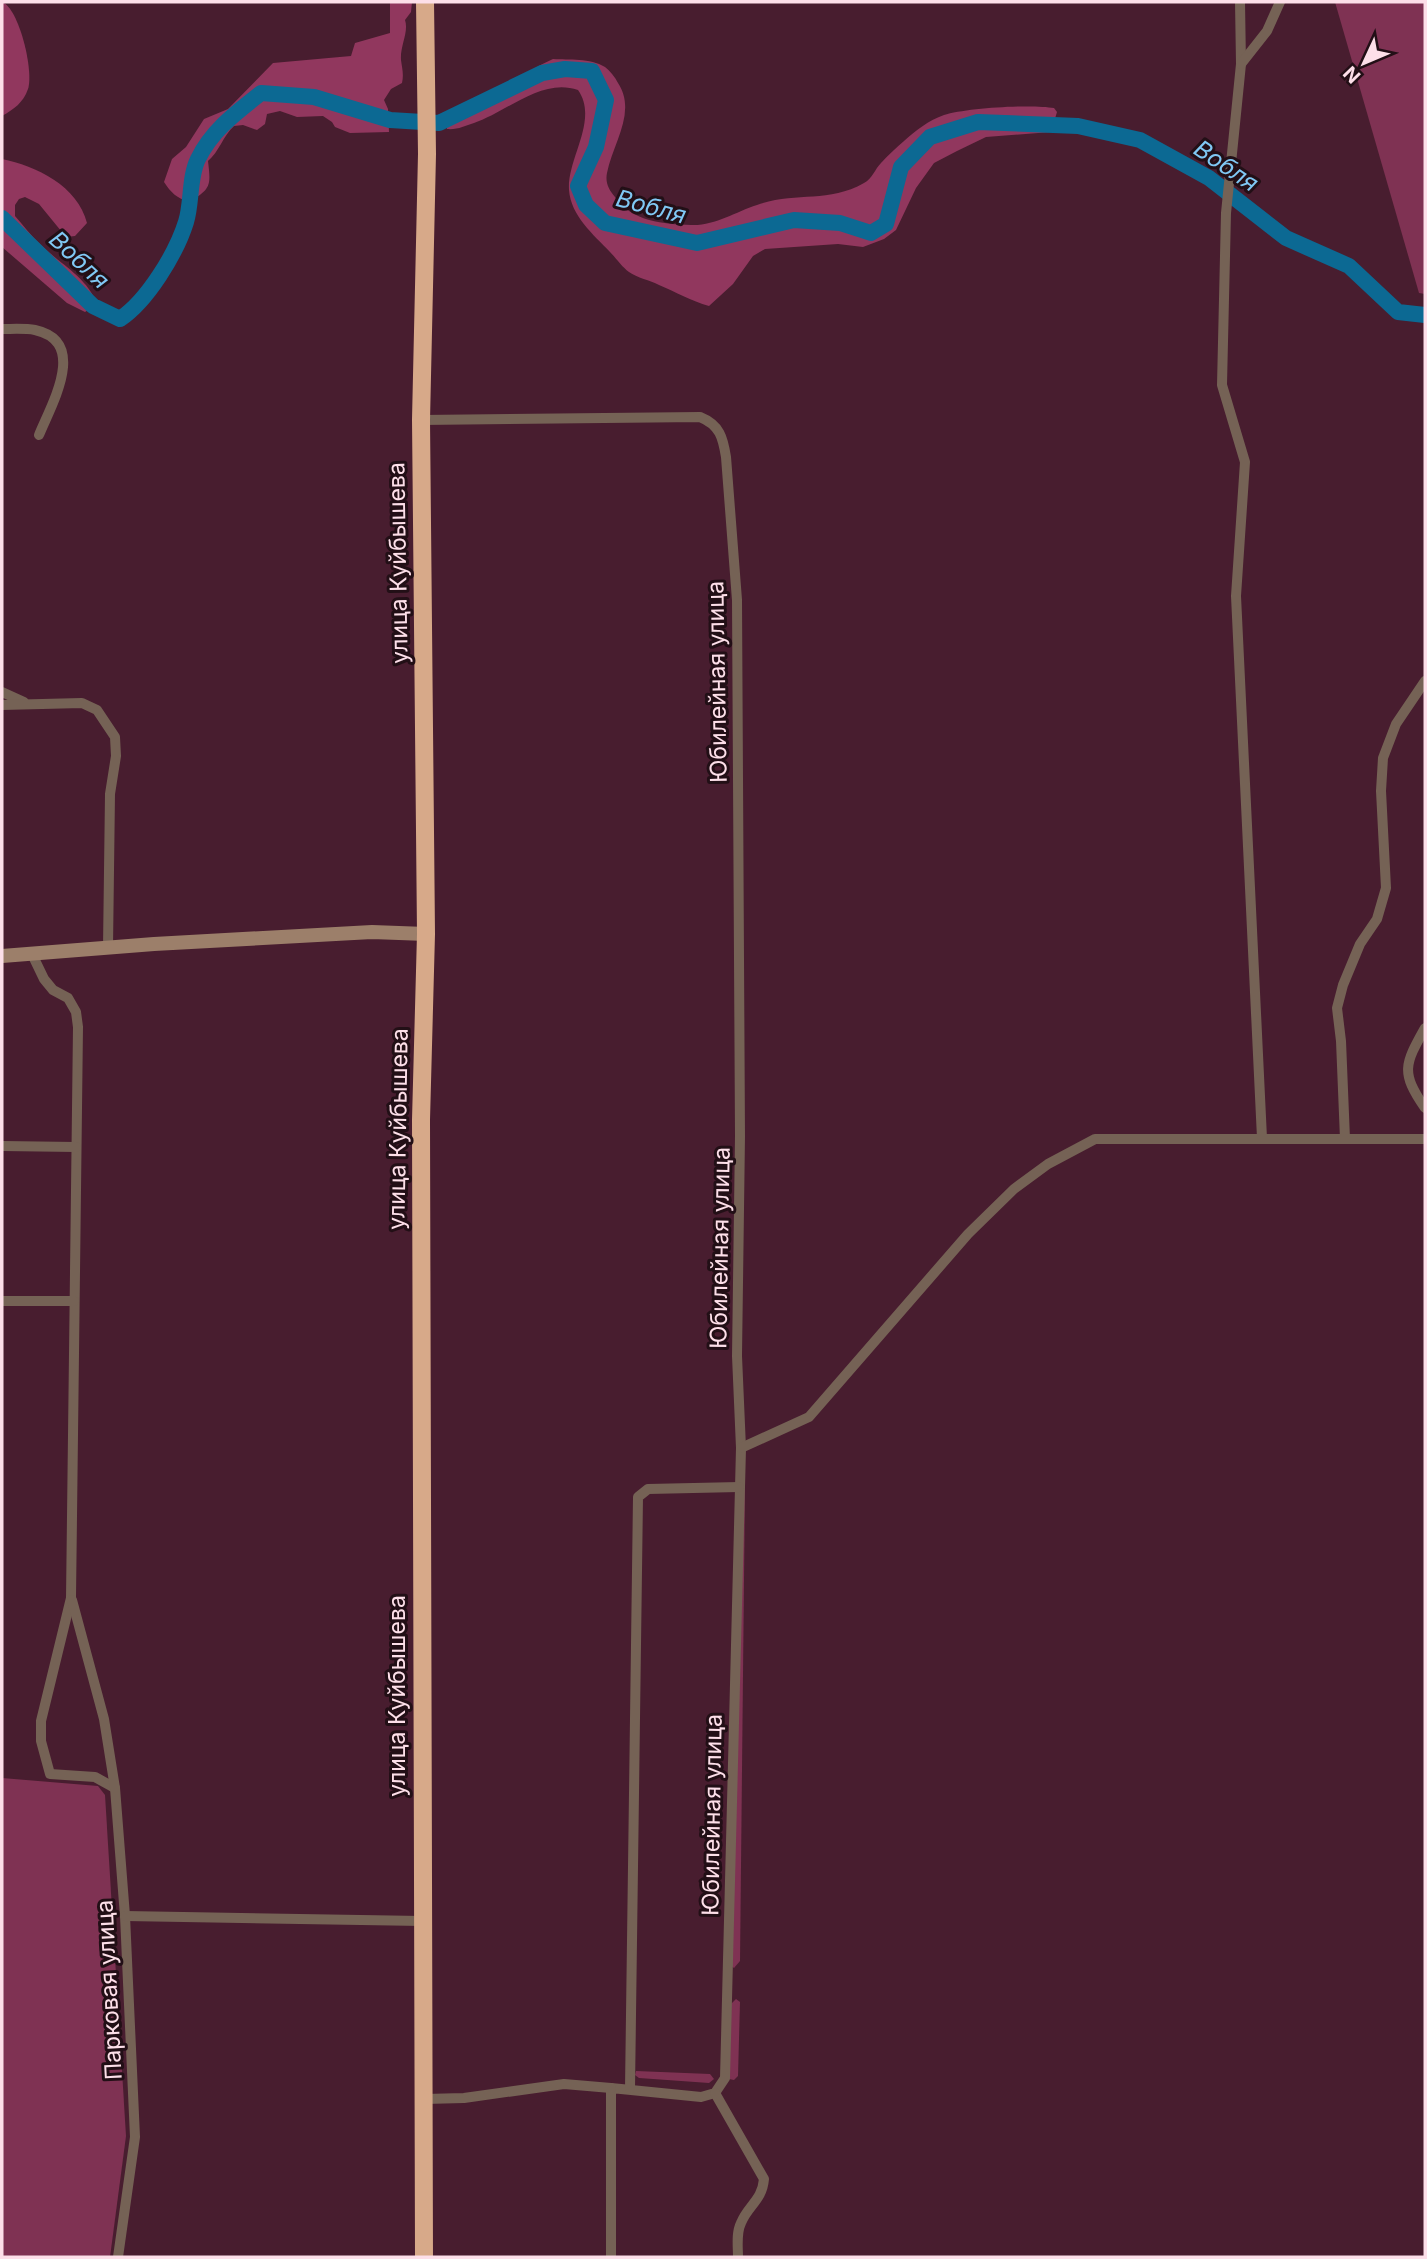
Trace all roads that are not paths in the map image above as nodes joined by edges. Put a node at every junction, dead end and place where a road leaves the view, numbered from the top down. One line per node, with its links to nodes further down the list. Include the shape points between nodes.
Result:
1 (425, 2): 6 (highway, улица Куйбышева)
2 (1240, 2): 4 (street)
3 (1280, 2): 4 (street, via 1268,31)
4 (1241, 64): 18 (street, via 1226,213 1222,385 1245,462 1236,596)
5 (2, 329): 7 (street, via 34,330 61,349 63,376)
6 (421, 420): 12 (highway, улица Куйбышева); 25 (street, Юбилейная улица, via 700,417 723,434 737,600 737,1356)
7 (39, 435)
8 (1425, 681): 19 (street, via 1396,724 1383,758 1386,888 1337,1009)
9 (2, 692): 10 (street)
10 (27, 703): 11 (street); 13 (street, via 82,703 97,710 115,737)
11 (2, 705)
12 (426, 934): 13 (street, via 372,932); 30 (highway, улица Куйбышева, via 421,1120)
13 (108, 947): 14 (street)
14 (31, 952): 15 (street); 22 (street, via 44,979 68,998 76,1012)
15 (2, 956)
16 (1425, 1028): 17 (street, via 1407,1066)
17 (1425, 1108)
18 (1262, 1138): 19 (street); 25 (street, via 1095,1139 1048,1164 1014,1189 968,1234 809,1418)
19 (1345, 1139): 20 (street)
20 (1425, 1139)
21 (2, 1146): 22 (street)
22 (76, 1147): 24 (street)
23 (2, 1301): 24 (street)
24 (74, 1301): 27 (street)
25 (741, 1448): 26 (street, Юбилейная улица)
26 (739, 1487): 32 (street, via 648,1489 638,1497); 33 (street, Юбилейная улица, via 725,2078)
27 (71, 1598): 28 (street, Парковая улица, via 104,1719); 28 (street, via 41,1721 41,1741 50,1774 95,1777)
28 (115, 1788): 29 (street, Парковая улица)
29 (125, 1916): 30 (street); 35 (street, Парковая улица, via 135,2137)
30 (422, 1921): 34 (highway, улица Куйбышева)
31 (611, 2088): 32 (street); 34 (street, via 564,2084); 37 (street)
32 (630, 2089): 33 (street, via 701,2097)
33 (715, 2093): 38 (street, via 764,2179 763,2193 741,2223)
34 (425, 2099): 36 (highway, улица Куйбышева)
35 (118, 2257)
36 (424, 2257)
37 (611, 2257)
38 (738, 2257)

